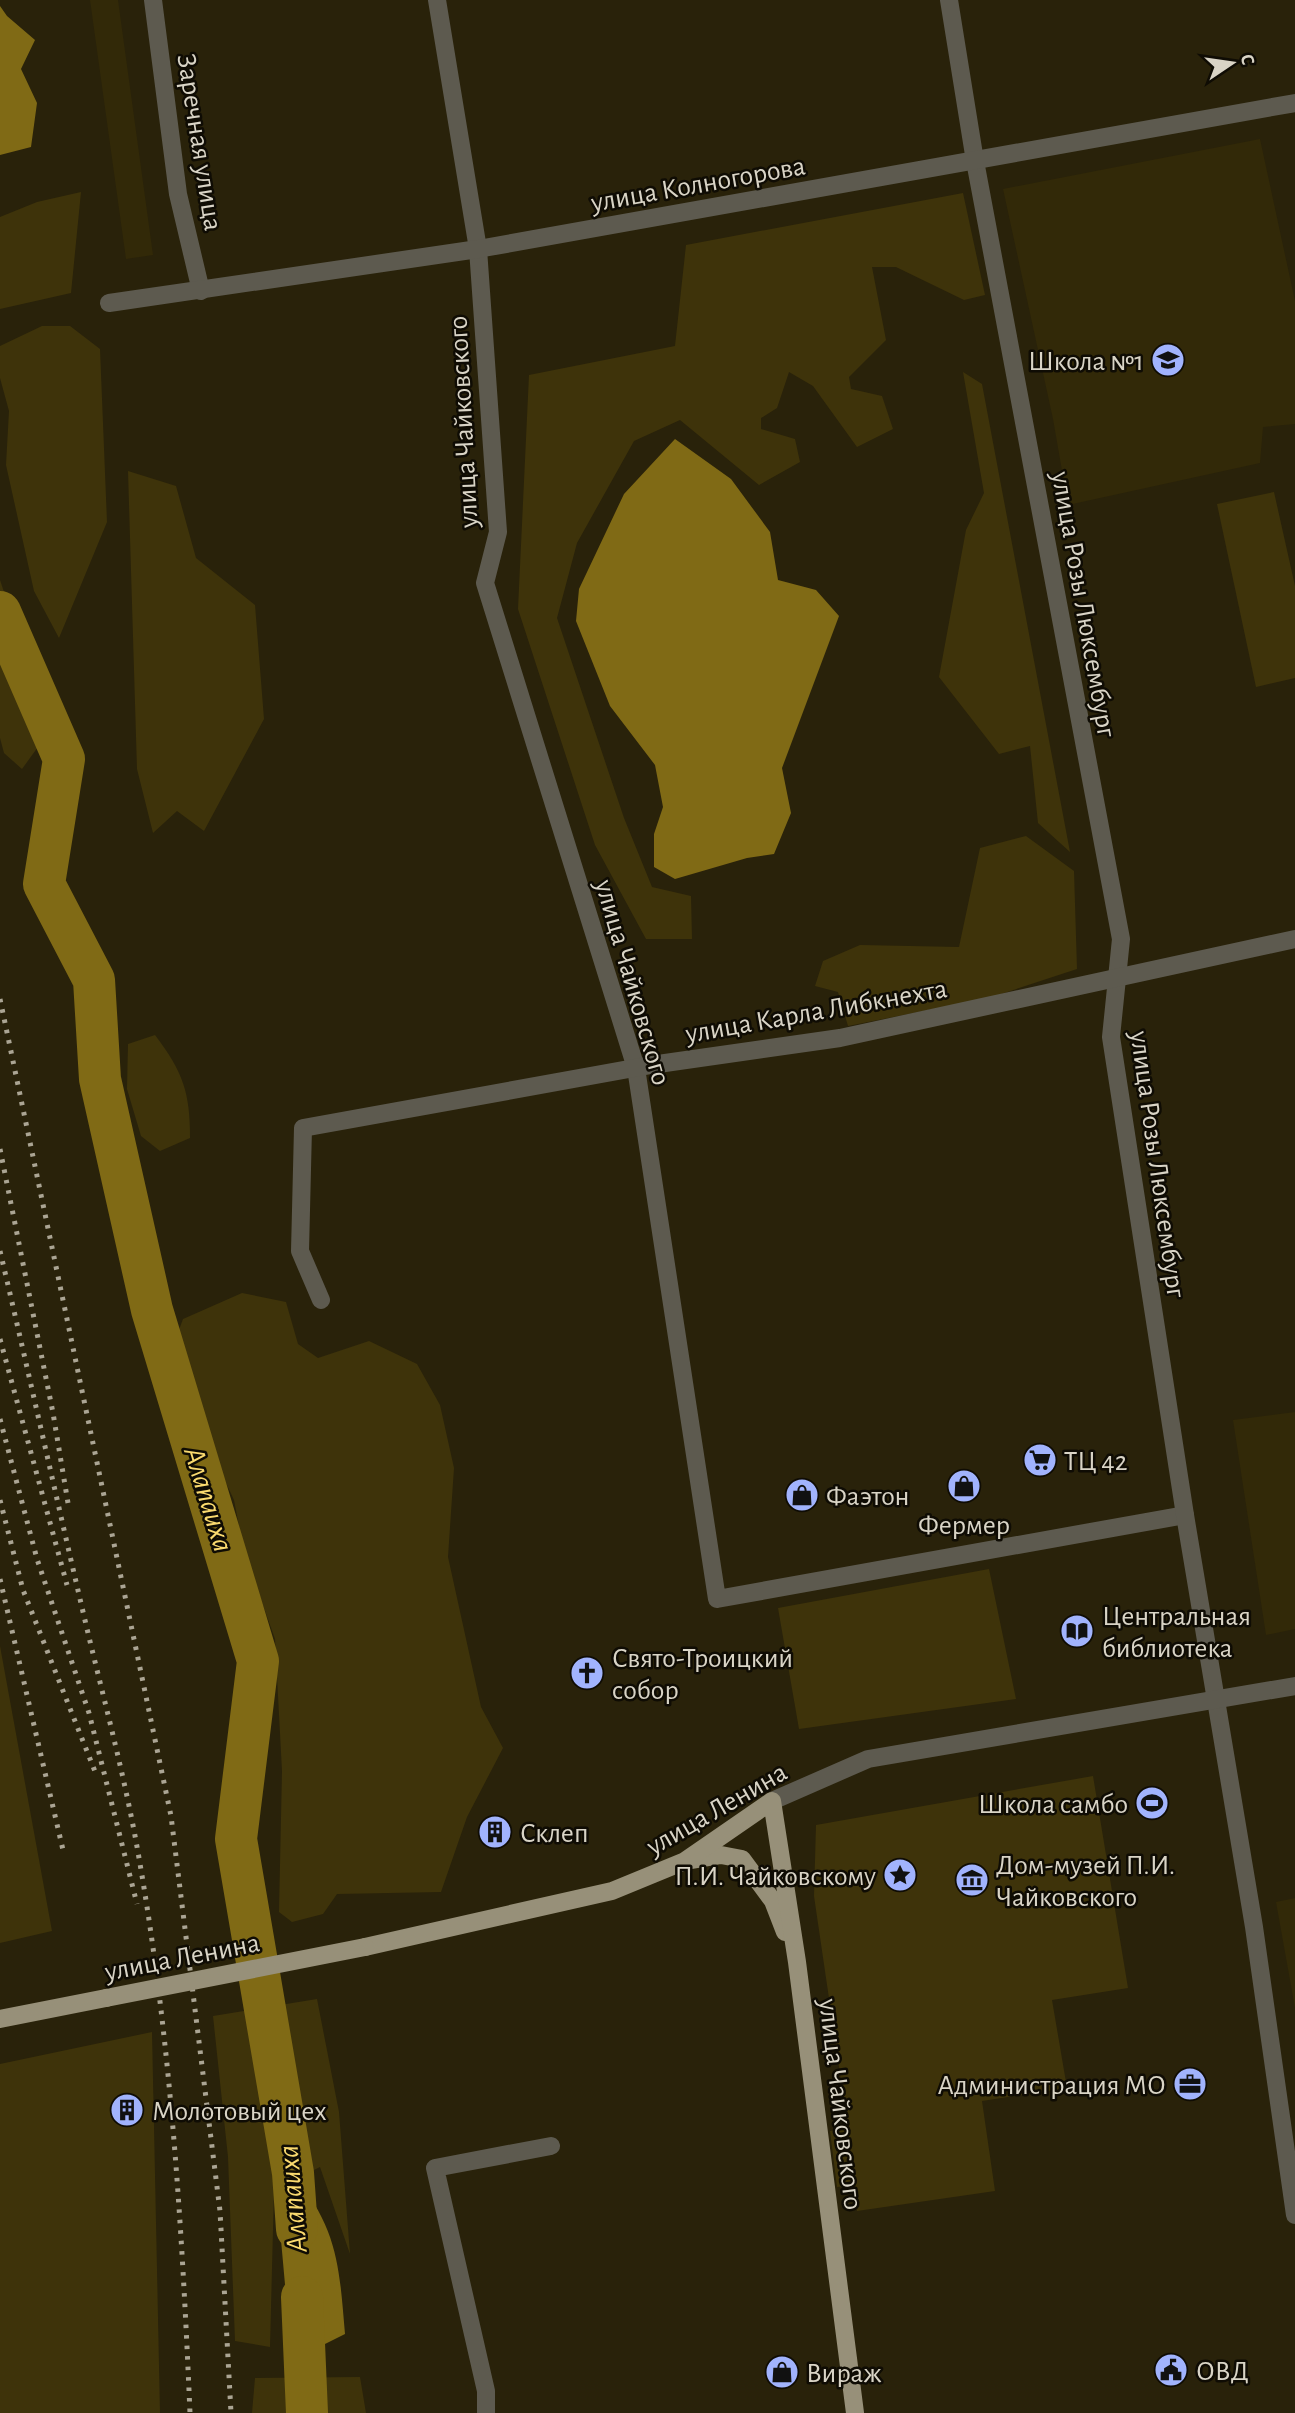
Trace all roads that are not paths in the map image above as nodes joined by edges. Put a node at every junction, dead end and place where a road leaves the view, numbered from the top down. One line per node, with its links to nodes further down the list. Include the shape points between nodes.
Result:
1 (153, 0): 7 (street, Заречная улица, via 178,194)
2 (437, 0): 6 (street, улица Чайковского)
3 (949, 0): 5 (street, улица Розы Люксембург)
4 (1295, 103): 5 (street, улица Колногорова)
5 (975, 161): 6 (street, улица Колногорова); 10 (street, улица Розы Люксембург, via 1121,939)
6 (478, 249): 7 (street, улица Колногорова); 11 (street, улица Чайковского, via 498,533 485,583)
7 (201, 291): 8 (street, улица Колногорова)
8 (109, 303)
9 (1295, 939): 10 (street, улица Карла Либкнехта)
10 (1116, 978): 11 (street, улица Карла Либкнехта, via 840,1038); 13 (street, улица Розы Люксембург, via 1111,1037)
11 (636, 1068): 12 (street, улица Карла Либкнехта, via 303,1128 300,1251); 13 (street, улица Чайковского, via 717,1599)
12 (321, 1300)
13 (1185, 1515): 15 (street, улица Розы Люксембург)
14 (1295, 1686): 15 (street, улица Ленина)
15 (1217, 1699): 16 (street, улица Ленина, via 868,1759); 21 (street, улица Розы Люксембург)
16 (772, 1801): 17 (main road, улица Ленина); 18 (main road, улица Чайковского)
17 (685, 1861): 18 (main road, via 721,1855 742,1859 773,1901); 19 (main road, улица Ленина, bridge, via 612,1891 366,1947)
18 (797, 1962): 23 (main road, улица Чайковского)
19 (0, 2019)
20 (551, 2146): 22 (street, via 435,2168 486,2391)
21 (1295, 2215)
22 (486, 2413)
23 (855, 2413)

